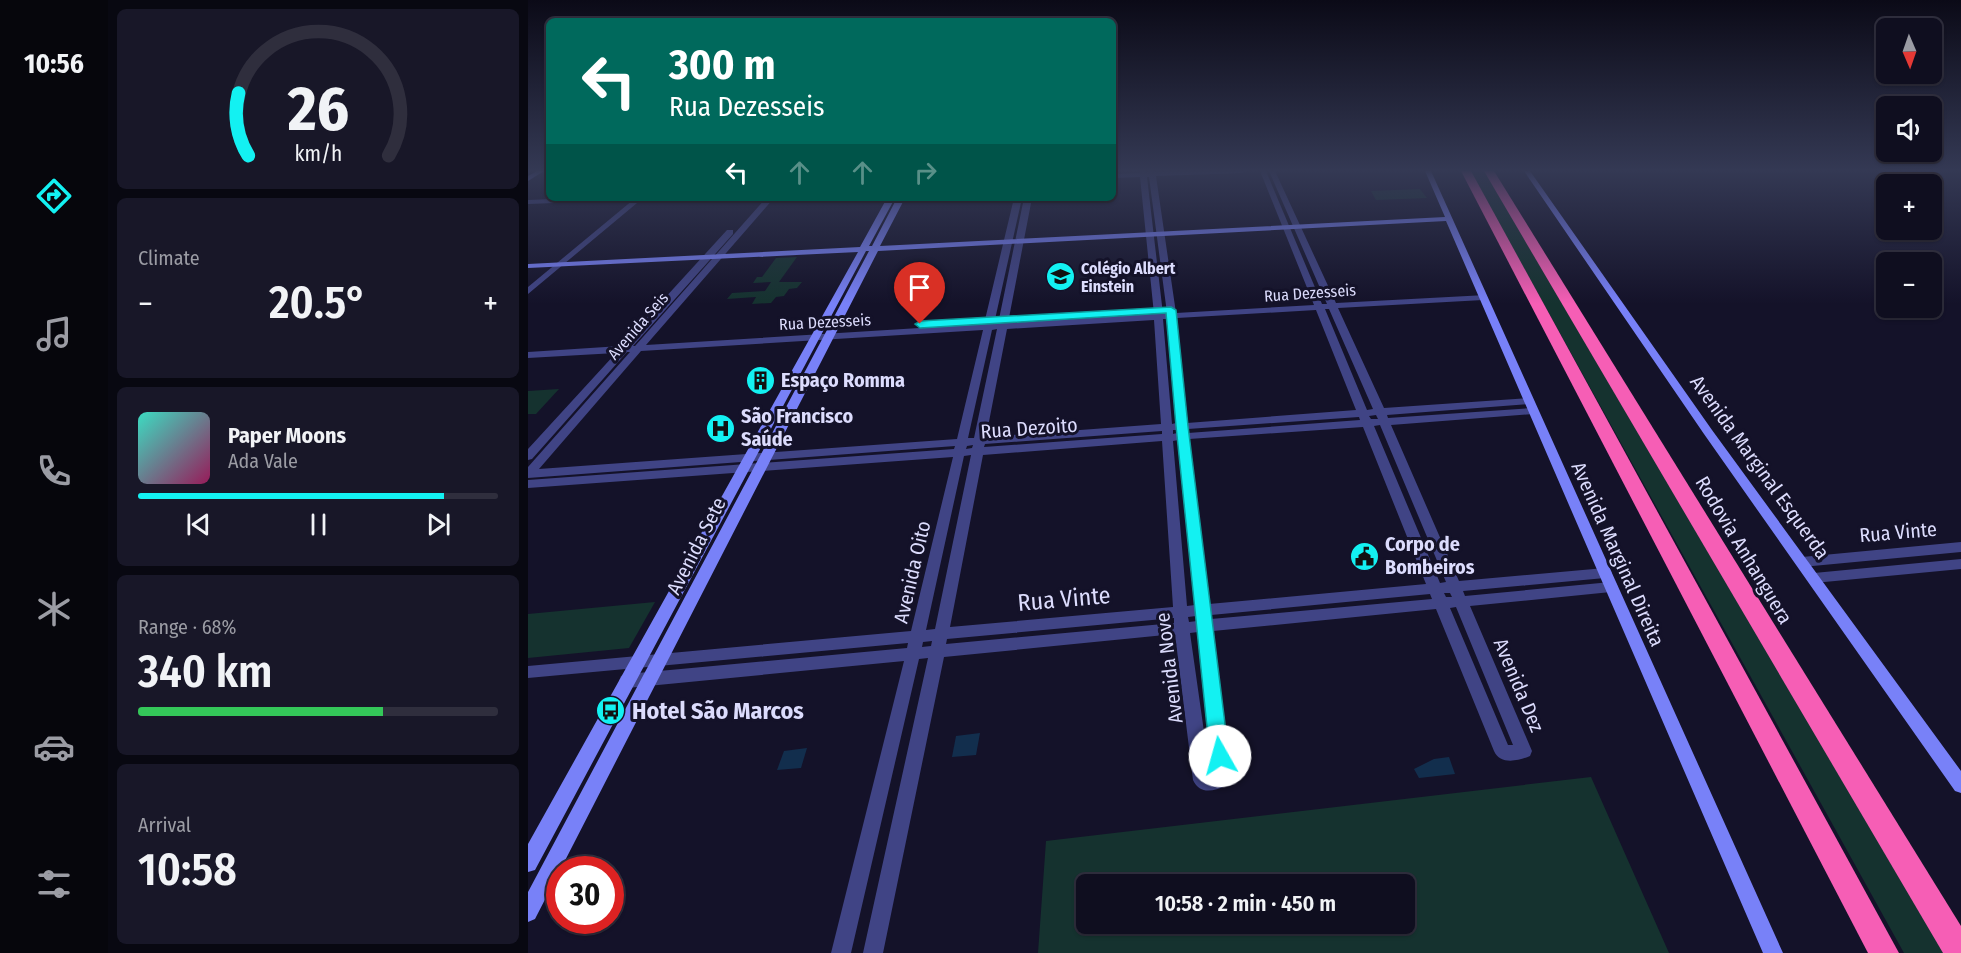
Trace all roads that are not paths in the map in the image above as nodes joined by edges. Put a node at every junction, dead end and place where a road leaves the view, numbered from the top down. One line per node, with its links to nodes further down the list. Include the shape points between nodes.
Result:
1 (609, 215): 22 (street)
2 (617, 215): 22 (street)
3 (747, 215): 20 (street, Avenida Seis)
4 (753, 215): 20 (street, Avenida Seis)
5 (884, 215): 19 (street, Avenida Sete)
6 (890, 215): 19 (street, Avenida Sete)
7 (1016, 215): 18 (street, Avenida Oito)
8 (1022, 215): 18 (street, Avenida Oito)
9 (1153, 215): 17 (street, Avenida Nove)
10 (1286, 215): 16 (street, Avenida Dez)
11 (1288, 215): 16 (street, Avenida Dez)
12 (1490, 215): 74 (highway)
13 (1517, 215): 75 (highway, Rodovia Anhanguera)
14 (1558, 215): 49 (street, Avenida Marginal Esquerda)
15 (1448, 217): 16 (street); 26 (street, Avenida Marginal Direita)
16 (1291, 225): 17 (street); 27 (street, Avenida Dez)
17 (1155, 232): 18 (street); 28 (street, Avenida Nove); 29 (street, Avenida Nove)
18 (1014, 239): 19 (street); 30 (street, Avenida Oito)
19 (870, 247): 20 (street); 31 (street, Avenida Sete)
20 (715, 254): 22 (street); 32 (street, Avenida Seis); 32 (street, Avenida Seis)
21 (528, 261): 22 (street)
22 (557, 262): 23 (street); 24 (street); 25 (street)
23 (528, 266)
24 (528, 282)
25 (528, 291)
26 (1482, 294): 27 (street, Rua Dezesseis); 36 (street, Avenida Marginal Direita)
27 (1325, 304): 28 (street, Rua Dezesseis); 37 (street, Avenida Dez); 38 (street, Avenida Dez)
28 (1172, 313): 29 (street, Rua Dezesseis); 39 (street, Avenida Nove)
29 (1158, 314): 30 (street, Rua Dezesseis); 40 (street, Avenida Nove)
30 (996, 323): 31 (street, Rua Dezesseis); 41 (street, Avenida Oito); 42 (street, Avenida Oito)
31 (823, 334): 32 (street, Rua Dezesseis); 44 (street, Avenida Sete); 45 (street, Avenida Sete)
32 (638, 343): 33 (street, Rua Dezesseis); 34 (street, Avenida Seis); 46 (street, Avenida Seis)
33 (528, 347)
34 (623, 349): 35 (street); 43 (street, Avenida Seis)
35 (528, 355)
36 (1531, 406): 37 (street, Rua Dezoito); 52 (street, Avenida Marginal Direita)
37 (1382, 416): 38 (street, Rua Dezoito); 53 (street, Avenida Dez)
38 (1365, 417): 39 (street, Rua Dezoito); 54 (street, Avenida Dez)
39 (1183, 430): 40 (street, Rua Dezoito); 57 (street, Avenida Nove)
40 (1168, 431): 41 (street, Rua Dezoito); 58 (street, Avenida Nove)
41 (977, 445): 42 (street, Rua Dezoito); 59 (street, Avenida Oito)
42 (962, 447): 44 (street, Rua Dezoito); 60 (street, Avenida Oito)
43 (528, 456)
44 (762, 461): 45 (street, Rua Dezoito); 63 (street, Avenida Sete)
45 (745, 463): 46 (street, Rua Dezoito); 47 (street, Rua Dezoito); 64 (street, Avenida Sete)
46 (528, 474)
47 (528, 484)
48 (1961, 547): 49 (street, Rua Vinte)
49 (1802, 562): 51 (street, Avenida Marginal Esquerda)
50 (1961, 564): 51 (street, Rua Vinte)
51 (1814, 578): 68 (street, Avenida Marginal Esquerda)
52 (1608, 580): 53 (street, Rua Vinte); 55 (street, Rua Vinte); 73 (street, Avenida Marginal Direita)
53 (1455, 587): 54 (street, Rua Vinte); 55 (street, Avenida Dez)
54 (1436, 589): 56 (street, Avenida Dez); 57 (street, Rua Vinte)
55 (1461, 602): 56 (street, Rua Vinte); 56 (street, Avenida Dez, via 1524,751 1502,751)
56 (1442, 603): 57 (street, Rua Vinte)
57 (1203, 618): 58 (street, Rua Vinte); 58 (street, Avenida Nove, via 1222,778 1205,783)
58 (1182, 620): 59 (street, Rua Vinte); 61 (street, Rua Vinte)
59 (941, 635): 60 (street, Rua Vinte); 61 (street, Avenida Oito)
60 (917, 637): 62 (street, Avenida Oito); 63 (street, Rua Vinte)
61 (937, 651): 62 (street, Rua Vinte); 72 (street, Avenida Oito)
62 (913, 653): 66 (street, Rua Vinte); 71 (street, Avenida Oito)
63 (659, 661): 64 (street, Rua Vinte); 66 (street, Avenida Sete)
64 (637, 662): 65 (street, Rua Vinte); 67 (street, Avenida Sete)
65 (528, 672)
66 (649, 679): 67 (street, Rua Vinte); 70 (street, Avenida Sete)
67 (627, 681): 69 (street, Avenida Sete)
68 (1961, 785)
69 (528, 863)
70 (528, 912)
71 (841, 953)
72 (873, 953)
73 (1773, 953)
74 (1884, 953)
75 (1960, 953)

